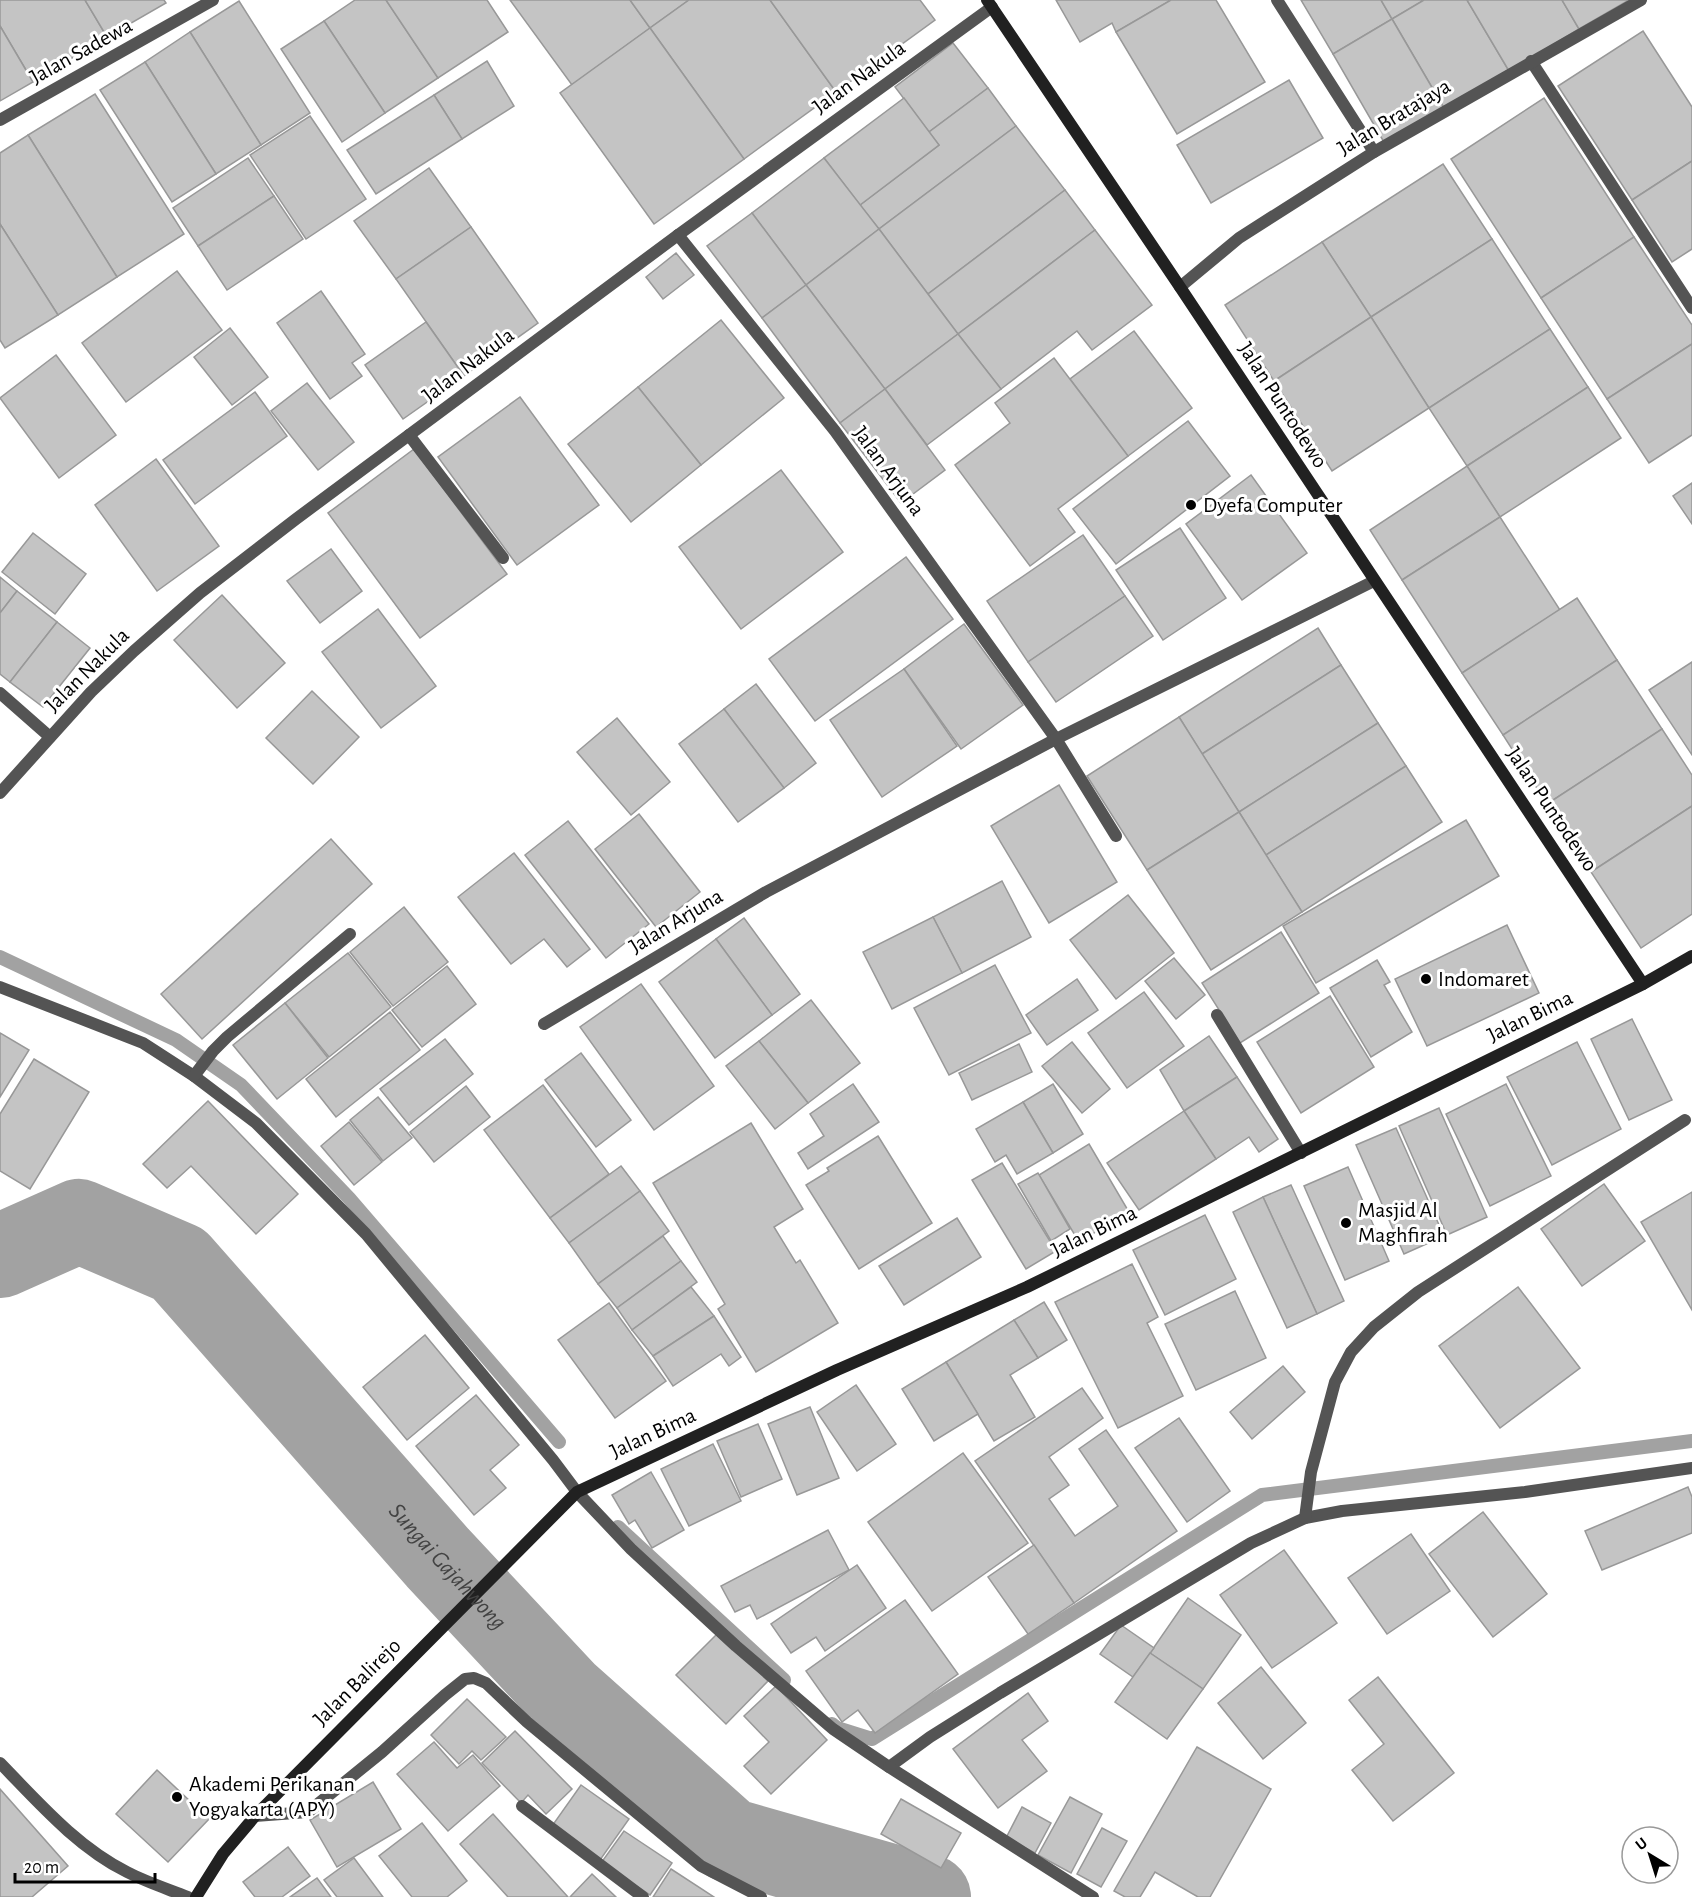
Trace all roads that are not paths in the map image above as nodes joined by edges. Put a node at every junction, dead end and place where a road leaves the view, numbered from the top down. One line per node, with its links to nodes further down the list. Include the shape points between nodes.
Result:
1 (213, 0): 6 (street, Jalan Sadewa)
2 (1277, 0): 7 (street)
3 (1641, 0): 5 (street, Jalan Bratajaya)
4 (989, 4): 8 (street, Jalan Nakula); 9 (street, Jalan Puntodewo)
5 (1531, 61): 7 (street, Jalan Bratajaya); 10 (street)
6 (0, 120)
7 (1374, 152): 9 (street, Jalan Bratajaya, via 1239,238)
8 (678, 235): 11 (street, Jalan Nakula); 16 (street, Jalan Arjuna, via 834,431)
9 (1180, 287): 13 (street, Jalan Puntodewo)
10 (1692, 308)
11 (409, 435): 12 (street); 15 (street, Jalan Nakula, via 200,593 108,676)
12 (503, 558)
13 (1374, 580): 16 (street, Jalan Arjuna); 21 (street, Jalan Puntodewo)
14 (0, 693): 15 (street)
15 (50, 737): 17 (street, Jalan Nakula)
16 (1056, 740): 18 (street); 24 (street, Jalan Arjuna, via 766,892)
17 (0, 793)
18 (1116, 836)
19 (350, 934): 25 (street, via 227,1037)
20 (1692, 956): 21 (street, Jalan Bima)
21 (1643, 984): 27 (street, Jalan Bima)
22 (0, 987): 25 (street, via 143,1043)
23 (1217, 1015): 27 (street)
24 (544, 1024)
25 (196, 1074): 29 (street, via 256,1123 366,1234)
26 (1685, 1120): 31 (street, via 1418,1292 1374,1327 1351,1352 1335,1382 1311,1472)
27 (1300, 1153): 29 (street, Jalan Bima, via 1027,1287 837,1370)
28 (1692, 1468): 31 (street)
29 (577, 1492): 30 (street, Jalan Bima); 33 (street, via 631,1549 736,1646 832,1729)
30 (562, 1509): 35 (street, Jalan Balirejo)
31 (1305, 1518): 33 (street, via 1251,1543 1000,1693)
32 (0, 1763): 36 (street, via 83,1844 127,1872)
33 (889, 1767): 40 (street)
34 (522, 1806): 38 (street)
35 (255, 1816): 37 (street, Jalan Balirejo, via 223,1854); 39 (street, via 308,1812 445,1695 465,1679 474,1678 494,1689 527,1722 701,1866)
36 (188, 1897)
37 (196, 1897)
38 (643, 1897)
39 (761, 1897)
40 (1093, 1897)

